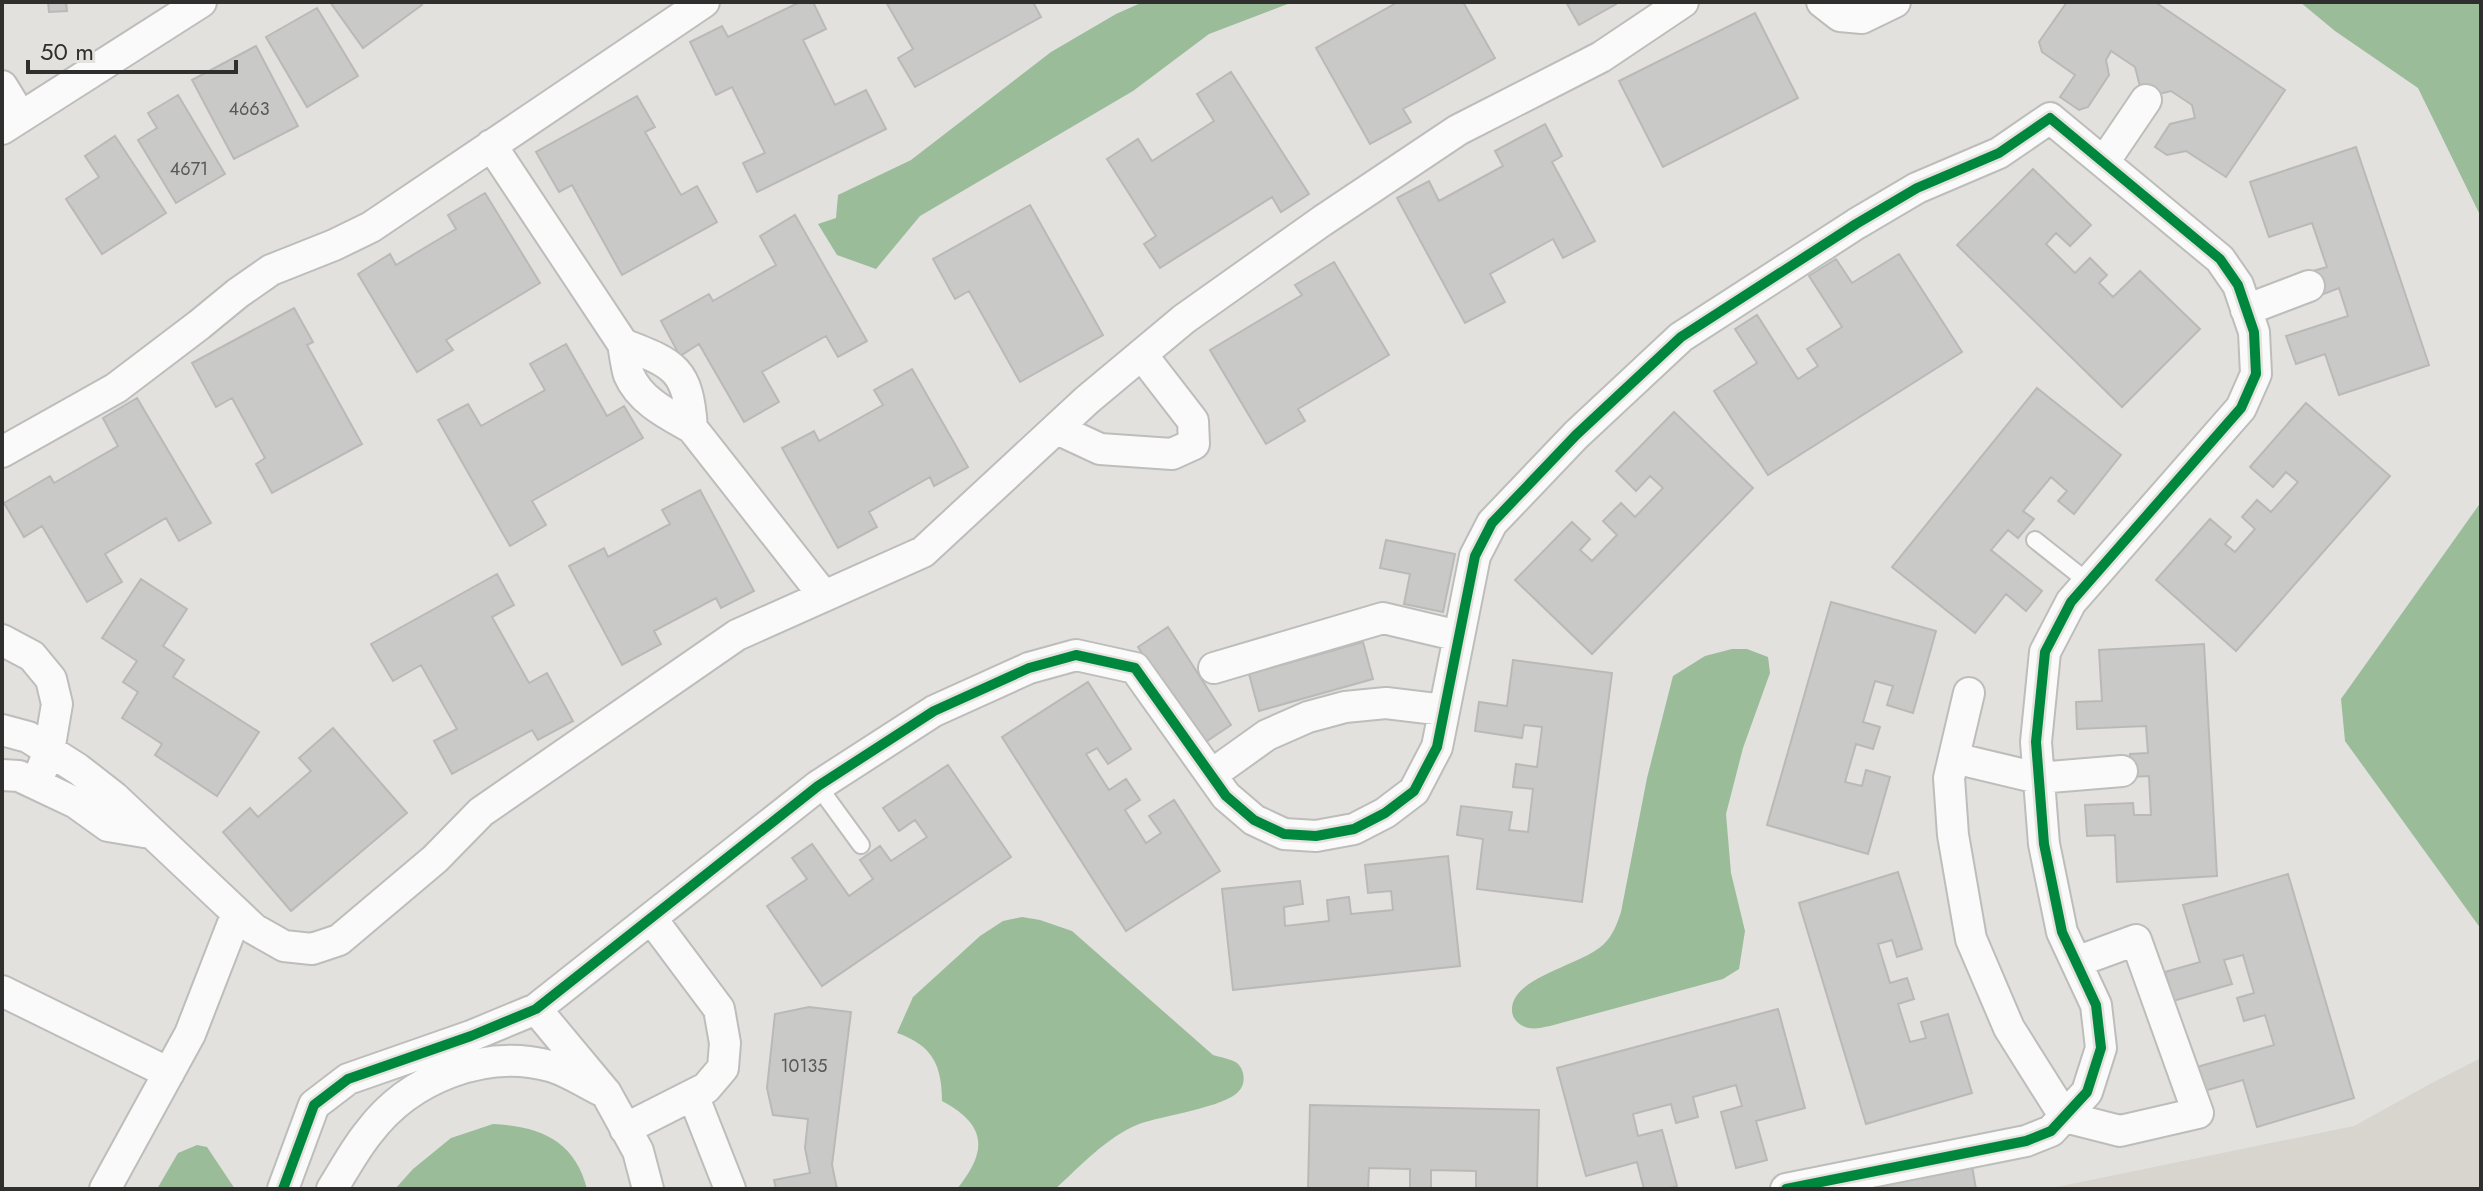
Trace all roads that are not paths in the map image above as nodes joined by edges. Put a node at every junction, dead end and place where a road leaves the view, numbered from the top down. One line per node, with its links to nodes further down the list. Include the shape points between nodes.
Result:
1 (201, 2): 8 (street)
2 (704, 2): 9 (street)
3 (1683, 2): 13 (street, via 1601,57 1458,130 1184,319)
4 (1822, 2): 5 (street, via 1840,16 1862,18)
5 (1895, 2)
6 (2, 86): 8 (street)
7 (2146, 100): 10 (street)
8 (11, 123)
9 (491, 145): 15 (street, via 371,227 271,270 116,388); 18 (street, via 623,344 629,375 642,393 692,428)
10 (2104, 162): 12 (street, via 2220,259 2238,285); 19 (street, via 2050,118 1999,153 1917,188 1868,217 1681,337 1492,523 1475,556)
11 (2309, 286): 12 (street)
12 (2246, 310): 17 (street, via 2254,332 2256,374 2241,408)
13 (1142, 355): 14 (street); 14 (street, via 1193,421 1194,444 1172,454 1100,449)
14 (1057, 429): 18 (street, via 923,552)
15 (2, 452)
16 (2035, 540): 17 (lane)
17 (2088, 582): 30 (street, via 2071,602 2045,652)
18 (824, 596): 35 (street, via 737,635 481,812 435,859 339,940 312,949 284,946)
19 (1459, 636): 21 (street, via 1383,618); 23 (street)
20 (2, 640): 25 (street, via 32,656 51,679 57,704)
21 (1214, 668)
22 (1969, 693): 26 (street)
23 (1444, 710): 29 (street, via 1386,703 1308,717 1267,735); 29 (street, via 1437,747 1414,791 1354,829 1316,836 1284,834 1254,820)
24 (2, 730): 25 (street, via 28,737)
25 (49, 751): 31 (street); 33 (street, via 114,797)
26 (1954, 758): 30 (street); 43 (street, via 1949,778 1953,835 1971,939 2009,1028)
27 (2122, 771): 30 (street)
28 (2, 775): 31 (street)
29 (1211, 775): 32 (street, via 1135,668 1076,655 1029,668 934,711)
30 (2038, 778): 37 (street, via 2044,844 2062,932)
31 (36, 784): 33 (street, via 108,826)
32 (818, 786): 34 (lane); 36 (street)
33 (150, 833): 35 (street)
34 (861, 845)
35 (237, 913): 40 (street, via 190,1034)
36 (651, 918): 39 (street); 42 (street, via 719,1009 723,1068)
37 (2076, 962): 43 (street, via 2096,1005 2101,1048 2087,1092); 43 (street, via 2136,940 2198,1113 2120,1131)
38 (2, 991): 40 (street)
39 (536, 1009): 41 (street); 45 (street, via 348,1079 314,1105)
40 (169, 1073): 46 (street)
41 (606, 1093): 44 (street); 47 (street, via 551,1066 480,1063 453,1070 406,1095 369,1130)
42 (693, 1095): 44 (street); 49 (street)
43 (2065, 1117): 50 (street, via 2051,1131 2026,1141)
44 (625, 1129): 48 (street, via 638,1151)
45 (284, 1187)
46 (105, 1189)
47 (332, 1189)
48 (648, 1189)
49 (730, 1189)
50 (1786, 1189)

